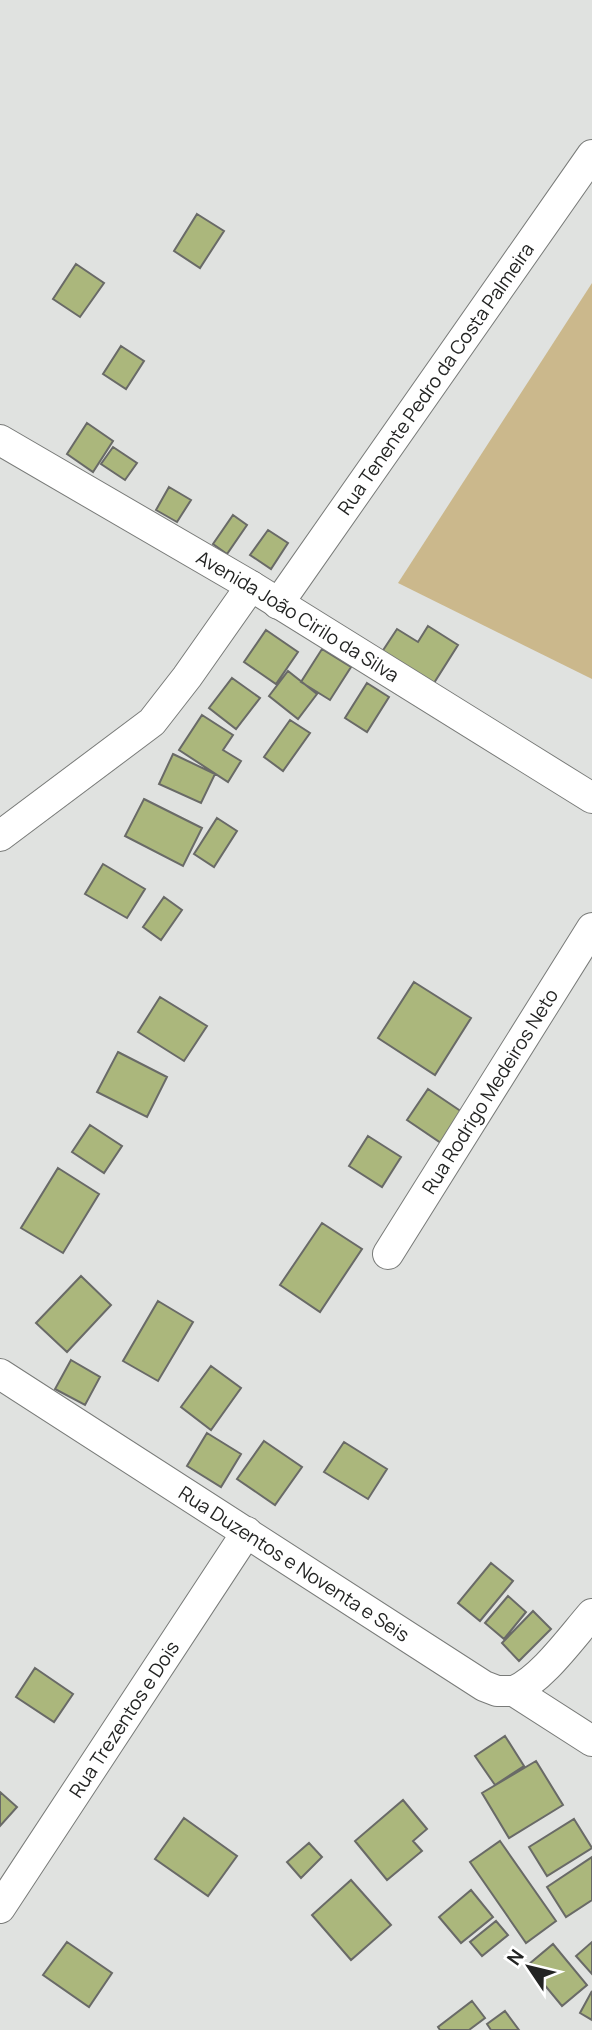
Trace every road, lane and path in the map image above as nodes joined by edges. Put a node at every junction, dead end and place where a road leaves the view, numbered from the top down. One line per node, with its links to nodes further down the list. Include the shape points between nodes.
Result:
1 (592, 155): 4 (street, Rua Tenente Pedro da Costa Palmeira)
2 (0, 440): 3 (street, Avenida João Cirilo da Silva)
3 (251, 586): 4 (street, Avenida João Cirilo da Silva); 6 (street, via 152,722)
4 (278, 604): 5 (street, Avenida João Cirilo da Silva)
5 (592, 798)
6 (0, 836)
7 (592, 928): 8 (street, Rua Rodrigo Medeiros Neto)
8 (388, 1254)
9 (0, 1374): 10 (street, Rua Duzentos e Noventa e Seis)
10 (247, 1532): 12 (street, Rua Duzentos e Noventa e Seis, via 484,1686); 14 (street, Rua Trezentos e Dois)
11 (592, 1614): 12 (street, via 536,1677)
12 (514, 1691): 13 (street, Rua Duzentos e Noventa e Seis)
13 (592, 1741)
14 (0, 1908)

